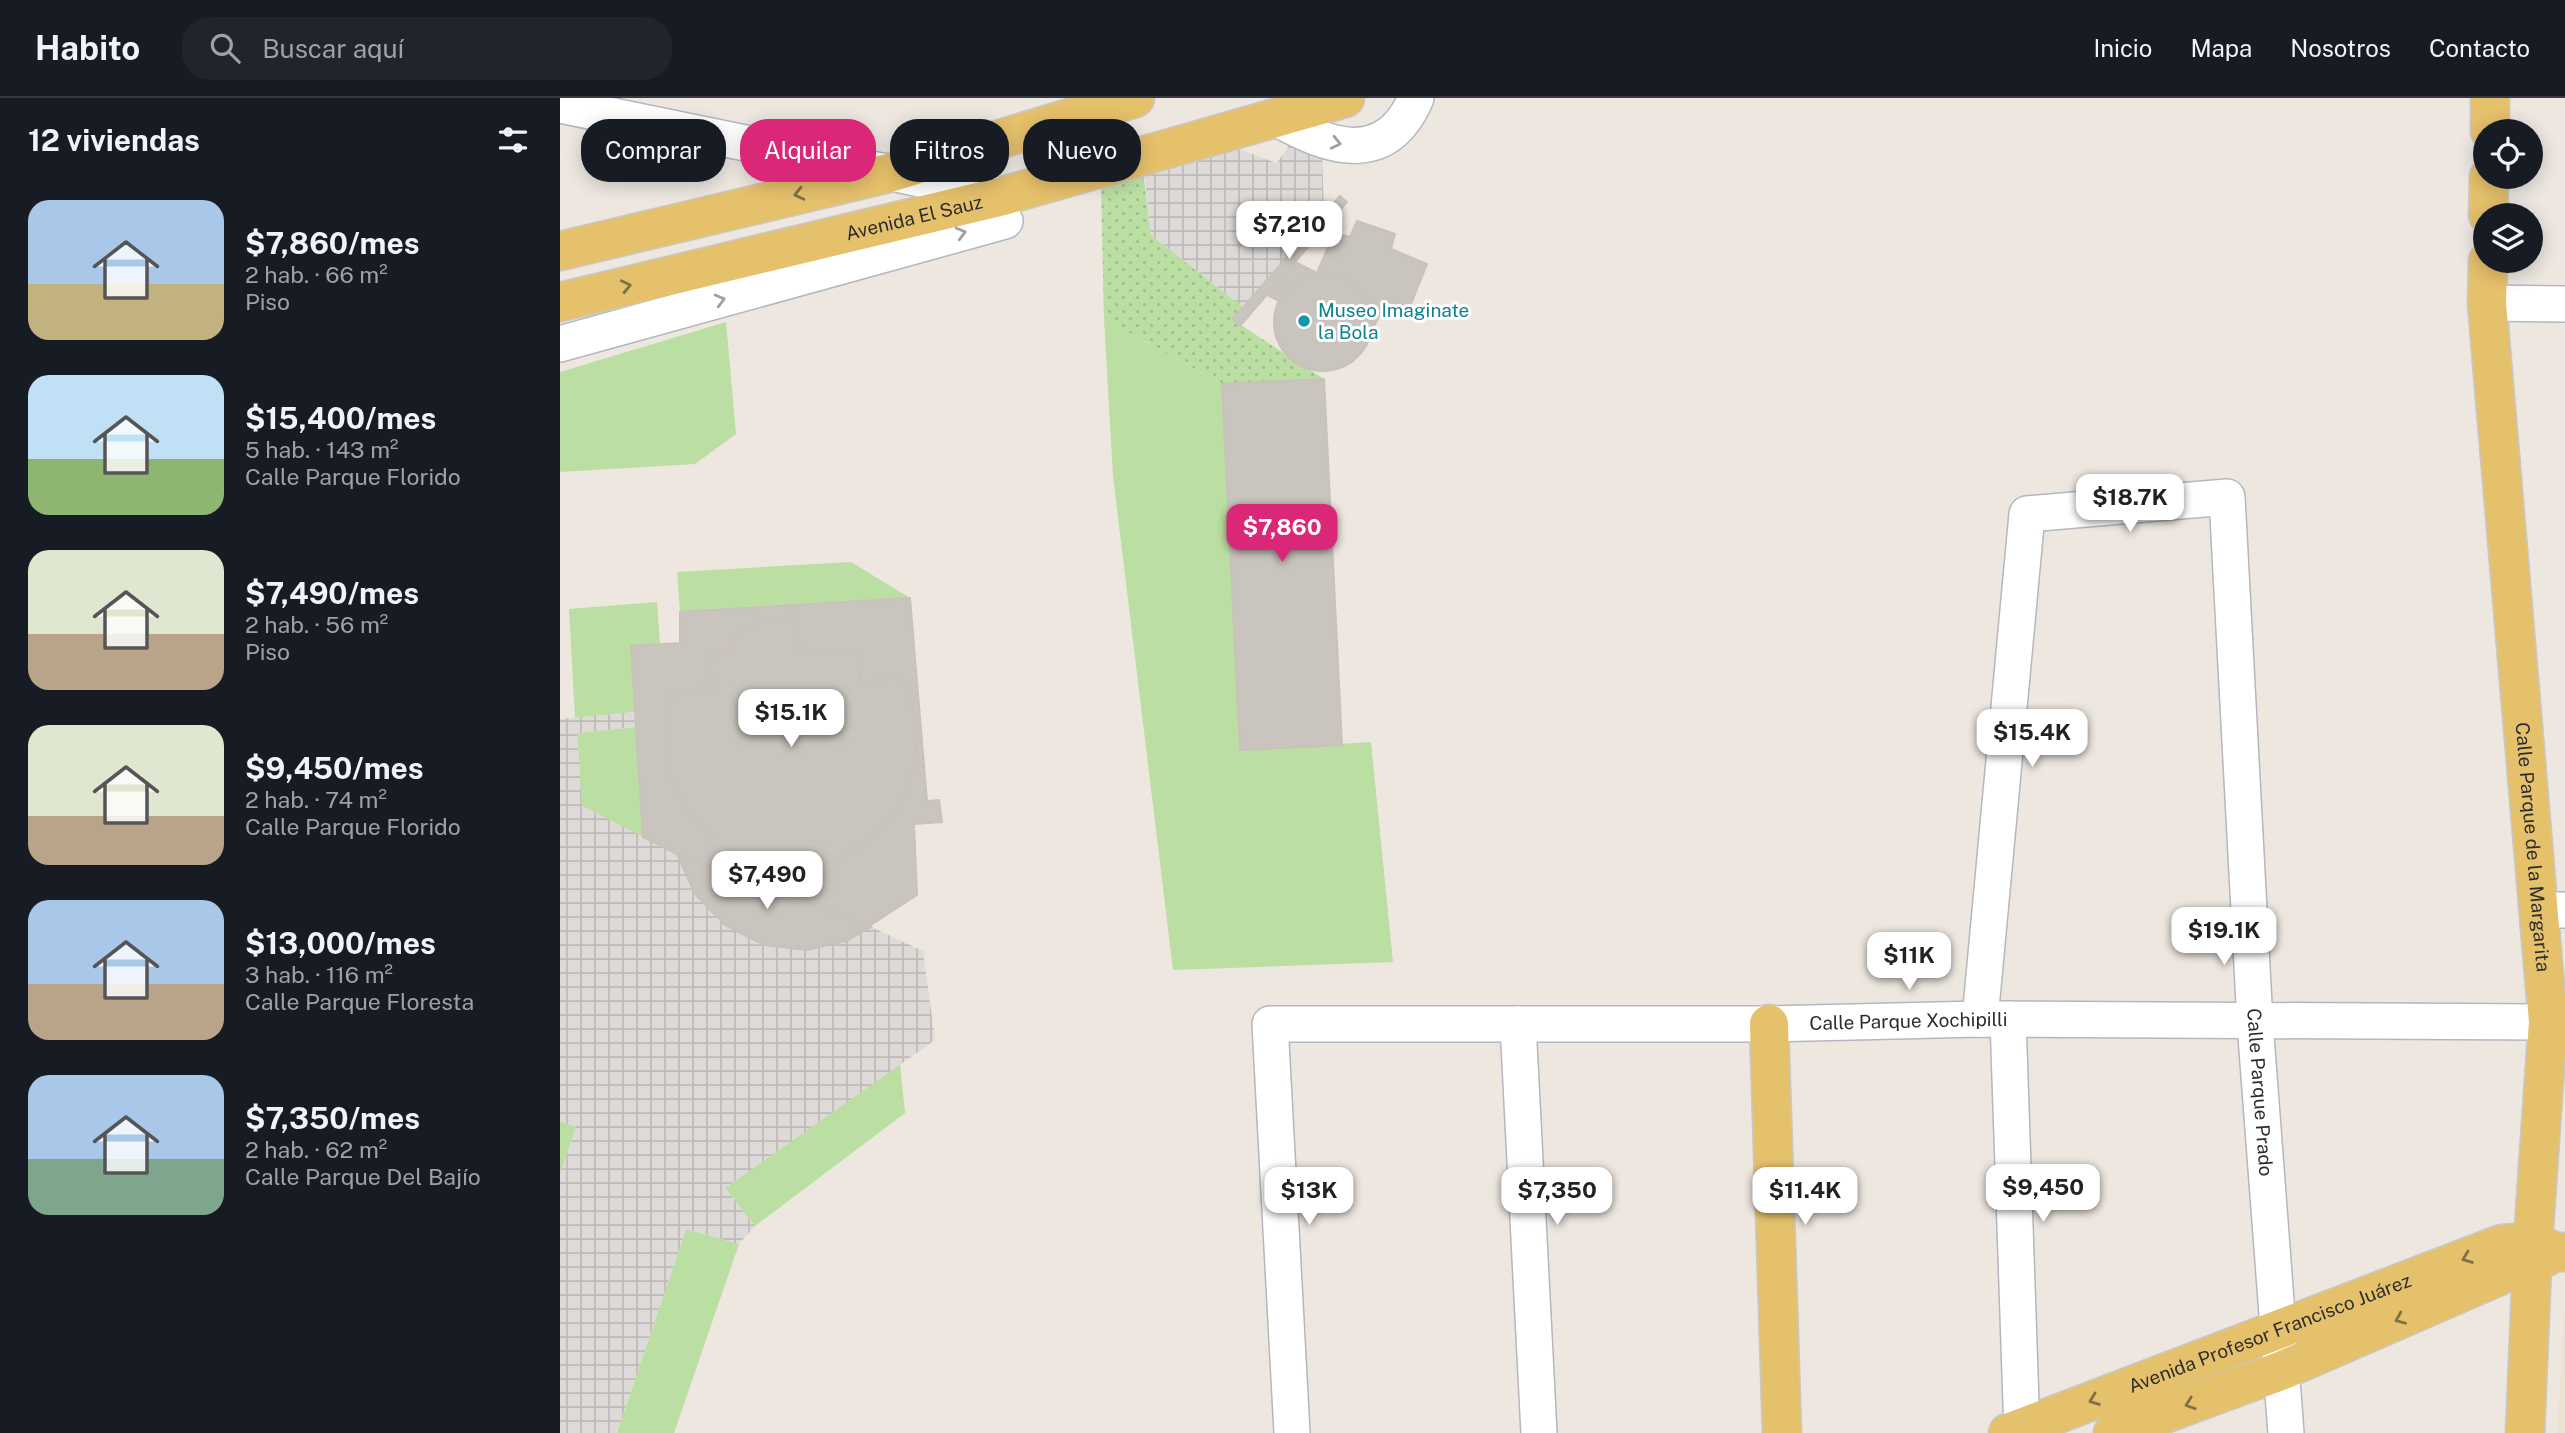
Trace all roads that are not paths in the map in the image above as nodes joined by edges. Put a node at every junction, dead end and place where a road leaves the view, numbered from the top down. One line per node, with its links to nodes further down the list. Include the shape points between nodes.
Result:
1 (1135, 98): 8 (main road)
2 (1345, 98): 6 (main road, Avenida El Sauz)
3 (1416, 98): 6 (street, one-way to 3, via 1305,134 1356,147 1393,134)
4 (2490, 98): 7 (main road)
5 (560, 105): 8 (street)
6 (1274, 117): 9 (main road, Avenida El Sauz)
7 (2490, 119)
8 (889, 173): 9 (street); 10 (main road, one-way to 10)
9 (1004, 208): 12 (main road, Avenida El Sauz, one-way to 9); 15 (street, one-way to 9)
10 (560, 251)
11 (2488, 273): 13 (main road, Calle Parque de la Margarita)
12 (560, 302)
13 (2487, 303): 14 (street); 16 (main road, Calle Parque de la Margarita)
14 (2565, 304)
15 (560, 344)
16 (2552, 910): 18 (main road, Calle Parque de la Margarita)
17 (1994, 1019): 19 (street, Calle Parque Xochipilli); 19 (street, Calle Parque Prado, via 2027,514 2227,497); 21 (street, Calle Parque Xochipilli); 25 (street)
18 (2548, 1022): 19 (street, Calle Parque Xochipilli); 22 (main road, Calle Parque de la Margarita)
19 (2255, 1023): 23 (street, Calle Parque Prado)
20 (1518, 1024): 21 (street, Calle Parque Xochipilli); 26 (street, Calle Parque Xochipilli, via 1270,1024); 27 (street)
21 (1769, 1024): 28 (main road)
22 (2546, 1253): 23 (main road, Avenida Profesor Francisco Juárez, one-way to 23, via 2502,1244); 24 (main road, Avenida Profesor Francisco Juárez, one-way to 24); 31 (main road, Calle Parque de la Margarita)
23 (2280, 1331): 24 (street, Calle Parque Prado); 25 (main road, Avenida Profesor Francisco Juárez, one-way to 25)
24 (2283, 1370): 29 (main road, Avenida Profesor Francisco Juárez, one-way to 29); 30 (street, Calle Parque Prado)
25 (2018, 1431)
26 (1292, 1433)
27 (1539, 1433)
28 (1782, 1433)
29 (2113, 1433)
30 (2286, 1433)
31 (2525, 1433)

